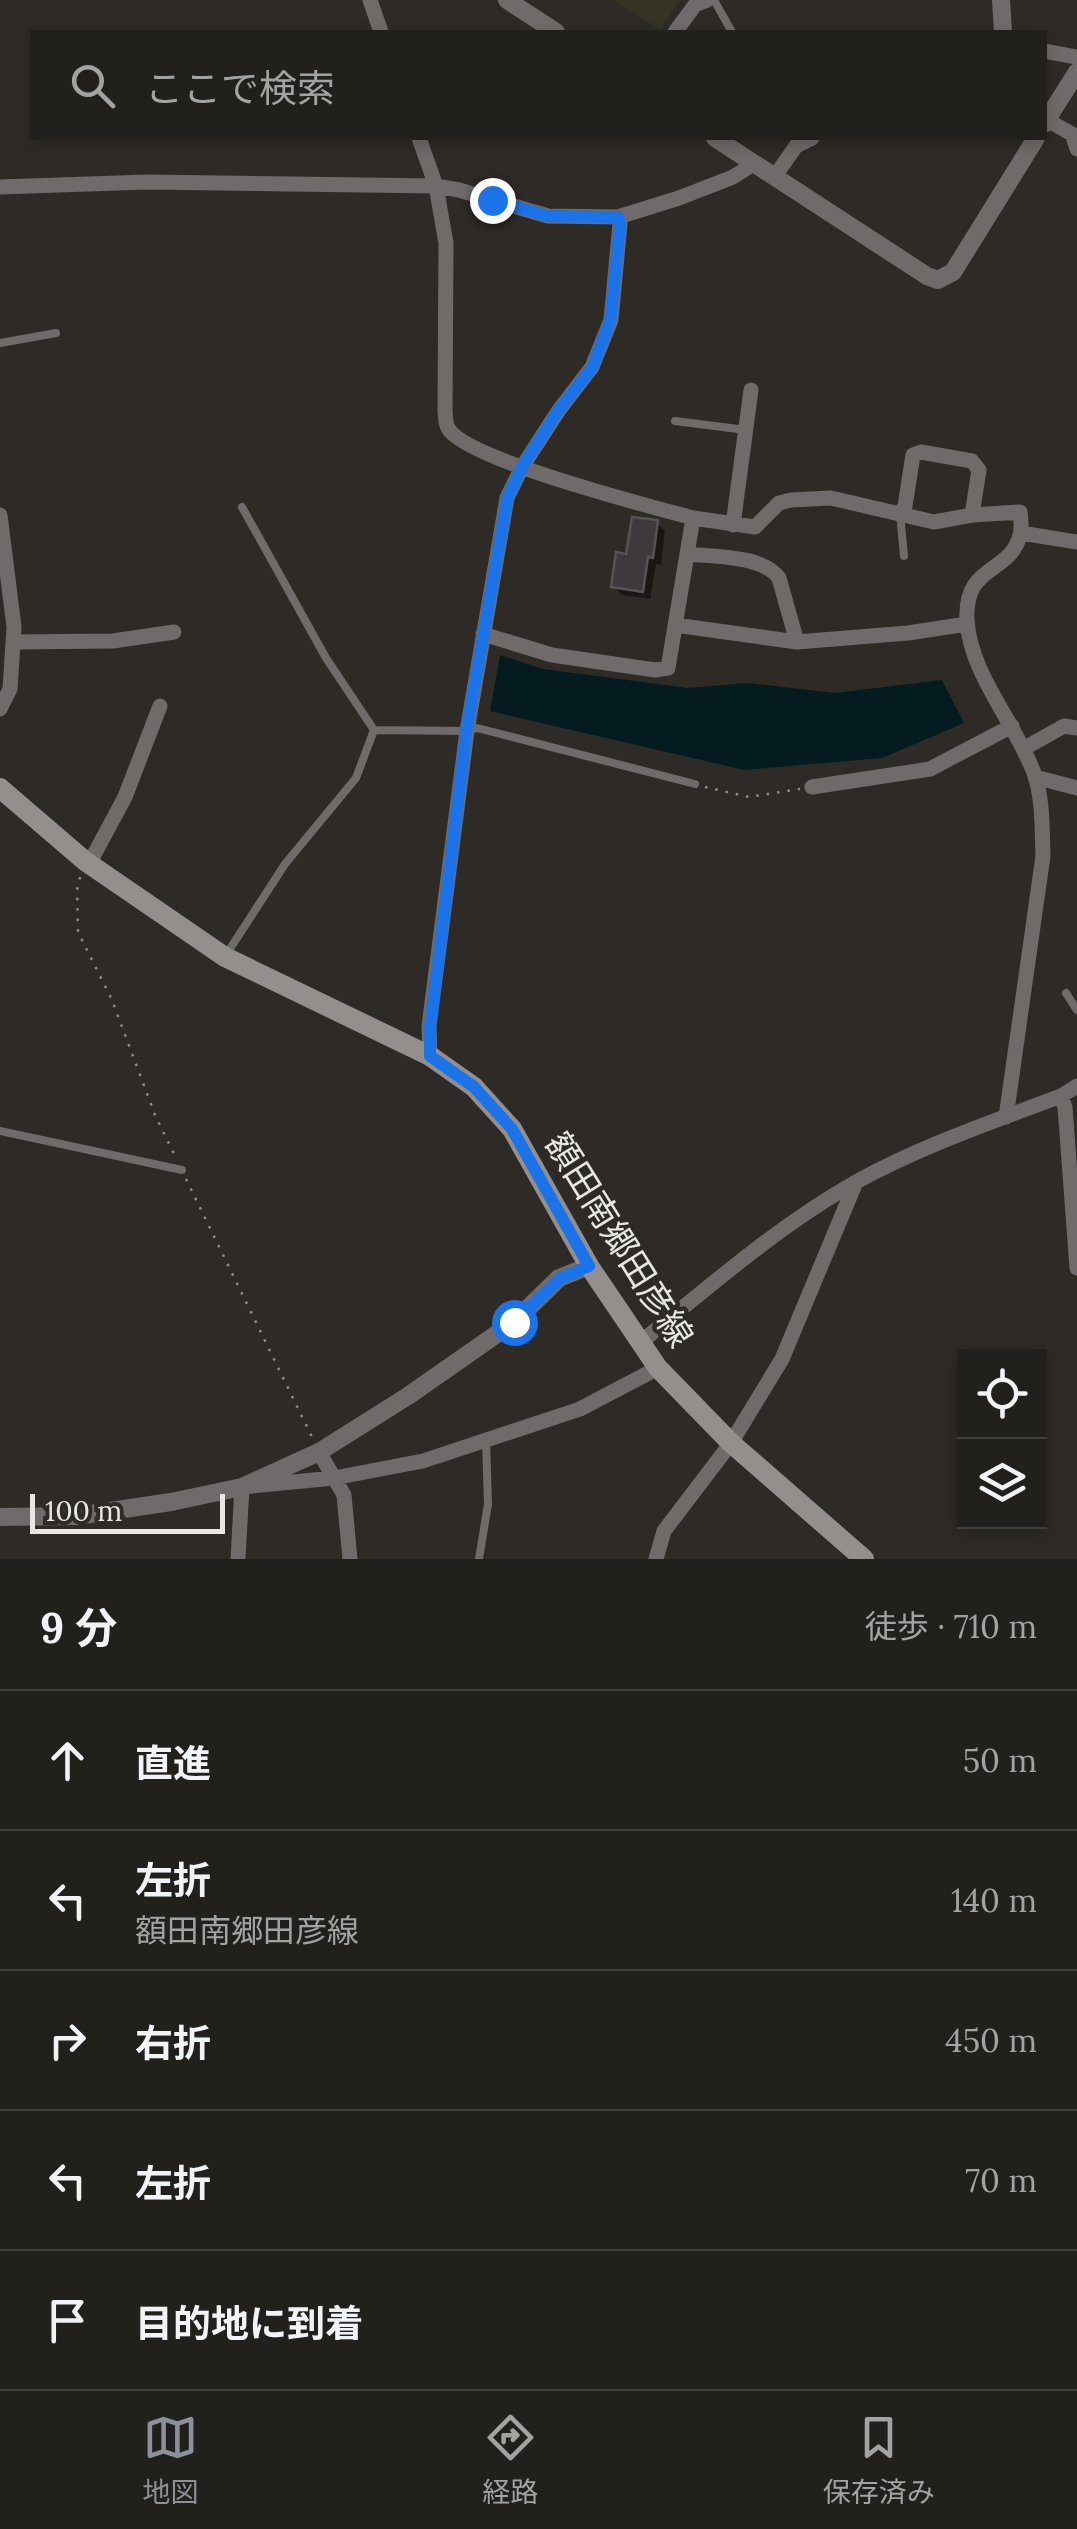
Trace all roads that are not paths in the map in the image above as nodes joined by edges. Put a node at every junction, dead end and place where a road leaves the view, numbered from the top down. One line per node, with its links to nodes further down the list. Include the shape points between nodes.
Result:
1 (370, 0): 5 (street)
2 (507, 0): 6 (street)
3 (710, 0): 7 (street, via 696,5); 8 (lane)
4 (1001, 0): 9 (street)
5 (380, 30)
6 (553, 30)
7 (677, 30)
8 (731, 30)
9 (1003, 30)
10 (1047, 52): 11 (street)
11 (1077, 56)
12 (1077, 72): 13 (street)
13 (1047, 120)
14 (1047, 122): 19 (street, via 1072,134)
15 (420, 140): 22 (street)
16 (719, 140): 20 (street)
17 (1035, 140): 21 (street, via 953,272 938,280)
18 (794, 142): 21 (street)
19 (1077, 149)
20 (755, 163): 21 (street); 24 (street)
21 (775, 176)
22 (436, 186): 23 (street); 24 (street, via 548,216); 30 (street, via 446,243 448,428 466,444)
23 (0, 187)
24 (618, 217): 30 (street, via 610,320 592,367)
25 (56, 333): 26 (lane)
26 (0, 344)
27 (751, 390): 29 (street)
28 (675, 421): 29 (lane)
29 (746, 430): 36 (street)
30 (522, 466): 35 (street); 44 (street, via 507,498)
31 (242, 507): 51 (lane)
32 (900, 513): 34 (street, via 934,522); 34 (street, via 913,455 921,452 972,461 979,470); 36 (street, via 831,498 791,500 755,527); 40 (lane)
33 (0, 515): 45 (street)
34 (972, 515): 37 (street, via 1020,512)
35 (694, 518): 36 (street); 39 (street)
36 (733, 525)
37 (1021, 533): 38 (street); 41 (street, via 1014,551 974,584 966,600)
38 (1077, 542)
39 (688, 554): 42 (street); 46 (street, via 772,569)
40 (904, 556)
41 (967, 624): 46 (street); 49 (street, via 972,652)
42 (675, 625): 44 (street, via 668,668 655,670 552,655); 46 (street)
43 (174, 632): 45 (street, via 113,641)
44 (482, 634): 52 (street)
45 (14, 642): 48 (street, via 10,689)
46 (796, 642)
47 (160, 706): 59 (street, via 125,796)
48 (0, 708)
49 (1012, 726): 53 (street); 57 (street, via 930,769)
50 (1077, 728): 53 (street, via 1064,726)
51 (374, 730): 52 (lane); 60 (lane, via 356,778 285,864)
52 (466, 731): 55 (lane, via 477,728); 63 (street)
53 (1023, 749): 54 (street)
54 (1036, 777): 58 (street); 66 (street, via 1043,856)
55 (695, 784)
56 (0, 788): 59 (main road, 額田南郷田彦線)
57 (812, 788)
58 (1077, 788)
59 (88, 864): 60 (main road, 額田南郷田彦線)
60 (225, 956): 63 (main road, 額田南郷田彦線)
61 (1066, 993): 62 (lane)
62 (1077, 1010)
63 (430, 1056): 70 (main road, 額田南郷田彦線, via 474,1087 512,1129)
64 (1077, 1086): 65 (street)
65 (1068, 1105): 66 (street); 71 (street)
66 (1006, 1117): 69 (street)
67 (0, 1132): 68 (lane)
68 (182, 1170)
69 (856, 1182): 72 (street, via 787,1225); 75 (street, via 782,1360)
70 (589, 1266): 72 (main road, 額田南郷田彦線); 76 (street, via 560,1278 514,1322)
71 (1077, 1268)
72 (641, 1342): 73 (main road, 額田南郷田彦線)
73 (658, 1368): 74 (street, via 580,1409); 75 (main road, 額田南郷田彦線)
74 (486, 1441): 77 (street); 82 (lane, via 488,1504)
75 (731, 1443): 83 (street, via 664,1531); 84 (main road, 額田南郷田彦線)
76 (318, 1452): 77 (street); 78 (street)
77 (334, 1478): 78 (street); 81 (street, via 344,1495)
78 (242, 1487): 79 (street, via 77,1516); 80 (street)
79 (0, 1517)
80 (238, 1559)
81 (350, 1559)
82 (479, 1559)
83 (656, 1559)
84 (864, 1559)

